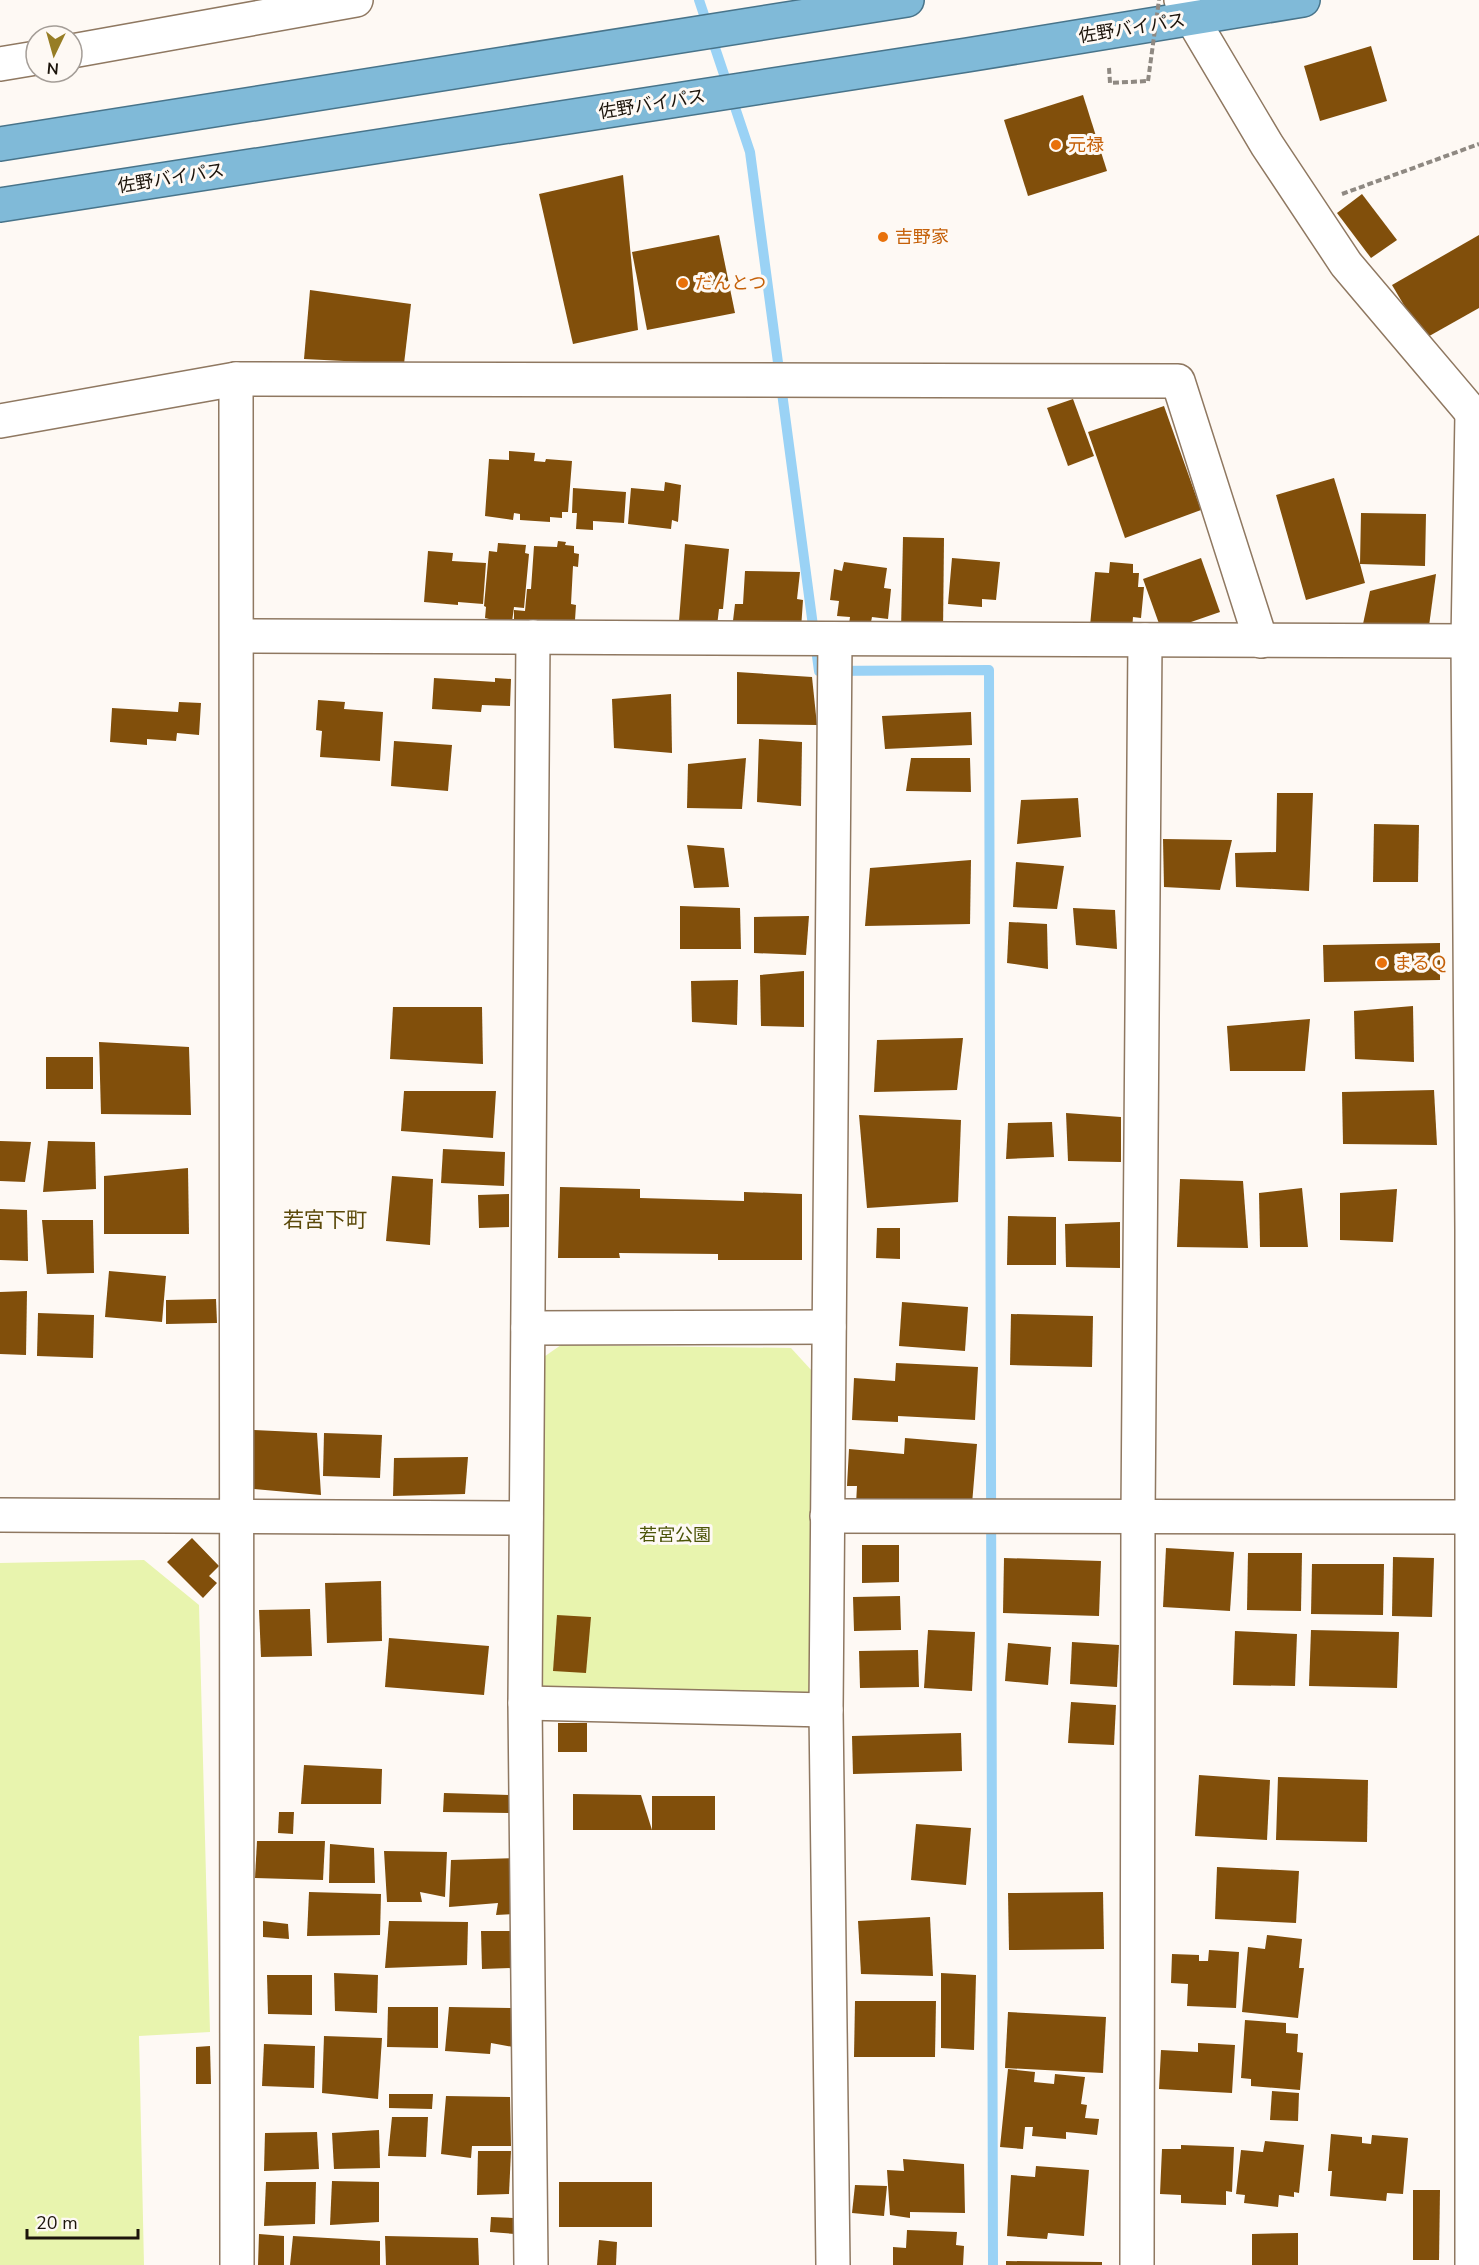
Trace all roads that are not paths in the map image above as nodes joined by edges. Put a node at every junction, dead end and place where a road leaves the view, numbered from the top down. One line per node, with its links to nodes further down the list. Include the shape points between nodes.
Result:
1 (356, 0): 5 (street)
2 (907, 0): 8 (highway)
3 (1303, 0): 4 (highway, 佐野バイパス)
4 (1186, 9): 9 (highway, 佐野バイパス); 11 (street, via 1267,145 1346,264)
5 (84, 49)
6 (24, 60): 7 (street)
7 (0, 64)
8 (0, 144)
9 (0, 205)
10 (236, 379): 12 (street); 13 (street); 17 (street, via 1178,381)
11 (1476, 417): 18 (street)
12 (0, 421)
13 (237, 636): 14 (street); 23 (street)
14 (532, 637): 15 (street); 21 (street)
15 (835, 639): 16 (street); 20 (street)
16 (1144, 640): 17 (street); 25 (street)
17 (1261, 640): 18 (street)
18 (1468, 641): 19 (street)
19 (1475, 1229): 26 (street)
20 (829, 1326): 21 (street); 24 (street)
21 (528, 1328): 27 (street)
22 (0, 1515): 23 (street)
23 (238, 1516): 27 (street); 31 (street)
24 (827, 1516): 25 (street); 29 (street)
25 (1138, 1516): 26 (street); 34 (street)
26 (1470, 1517): 30 (street)
27 (526, 1518): 28 (street)
28 (525, 1703): 29 (street); 32 (street)
29 (826, 1710): 33 (street)
30 (1475, 1934): 35 (street)
31 (237, 2265)
32 (531, 2265)
33 (833, 2265)
34 (1137, 2265)
35 (1472, 2265)

